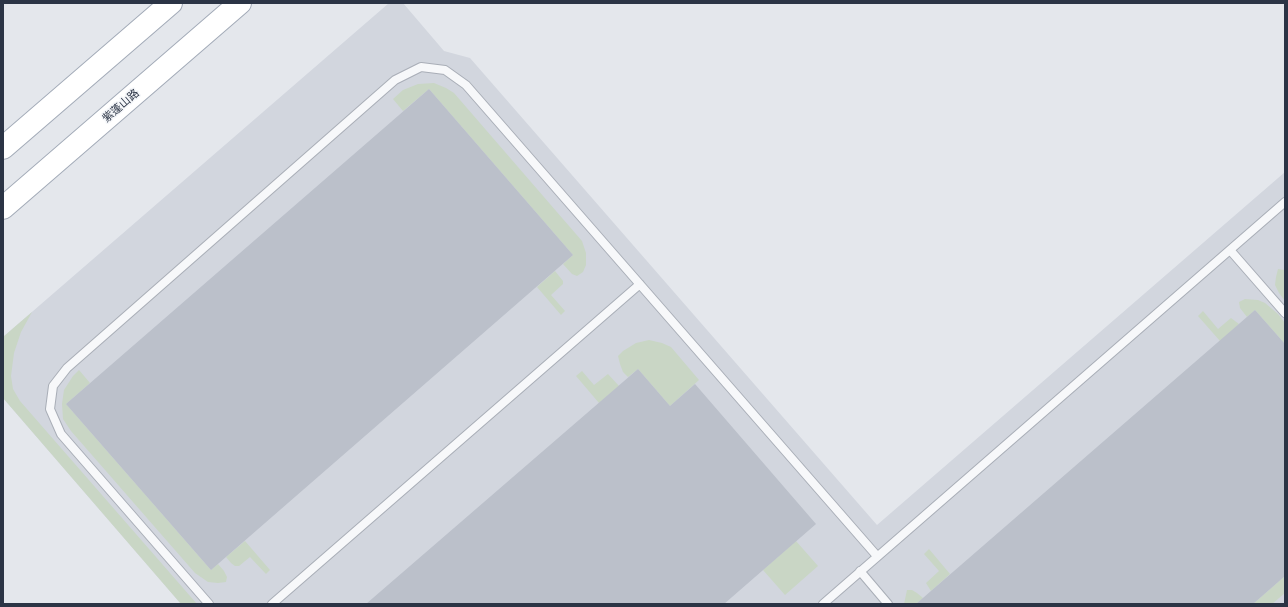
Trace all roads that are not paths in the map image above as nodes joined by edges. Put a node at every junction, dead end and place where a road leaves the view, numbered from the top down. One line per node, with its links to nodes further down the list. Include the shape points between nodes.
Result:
1 (171, 3): 3 (main road)
2 (240, 3): 5 (main road, 紫蓬山路)
3 (3, 148)
4 (1285, 202): 6 (lane)
5 (3, 208)
6 (1230, 250): 8 (lane); 9 (lane)
7 (640, 284): 9 (lane); 11 (lane, via 466,85 445,70 421,67 395,80 67,368 53,386 50,409 61,434); 12 (lane)
8 (1285, 313)
9 (877, 556): 10 (lane)
10 (860, 572): 13 (lane); 14 (lane)
11 (209, 604)
12 (272, 604)
13 (823, 604)
14 (888, 604)

